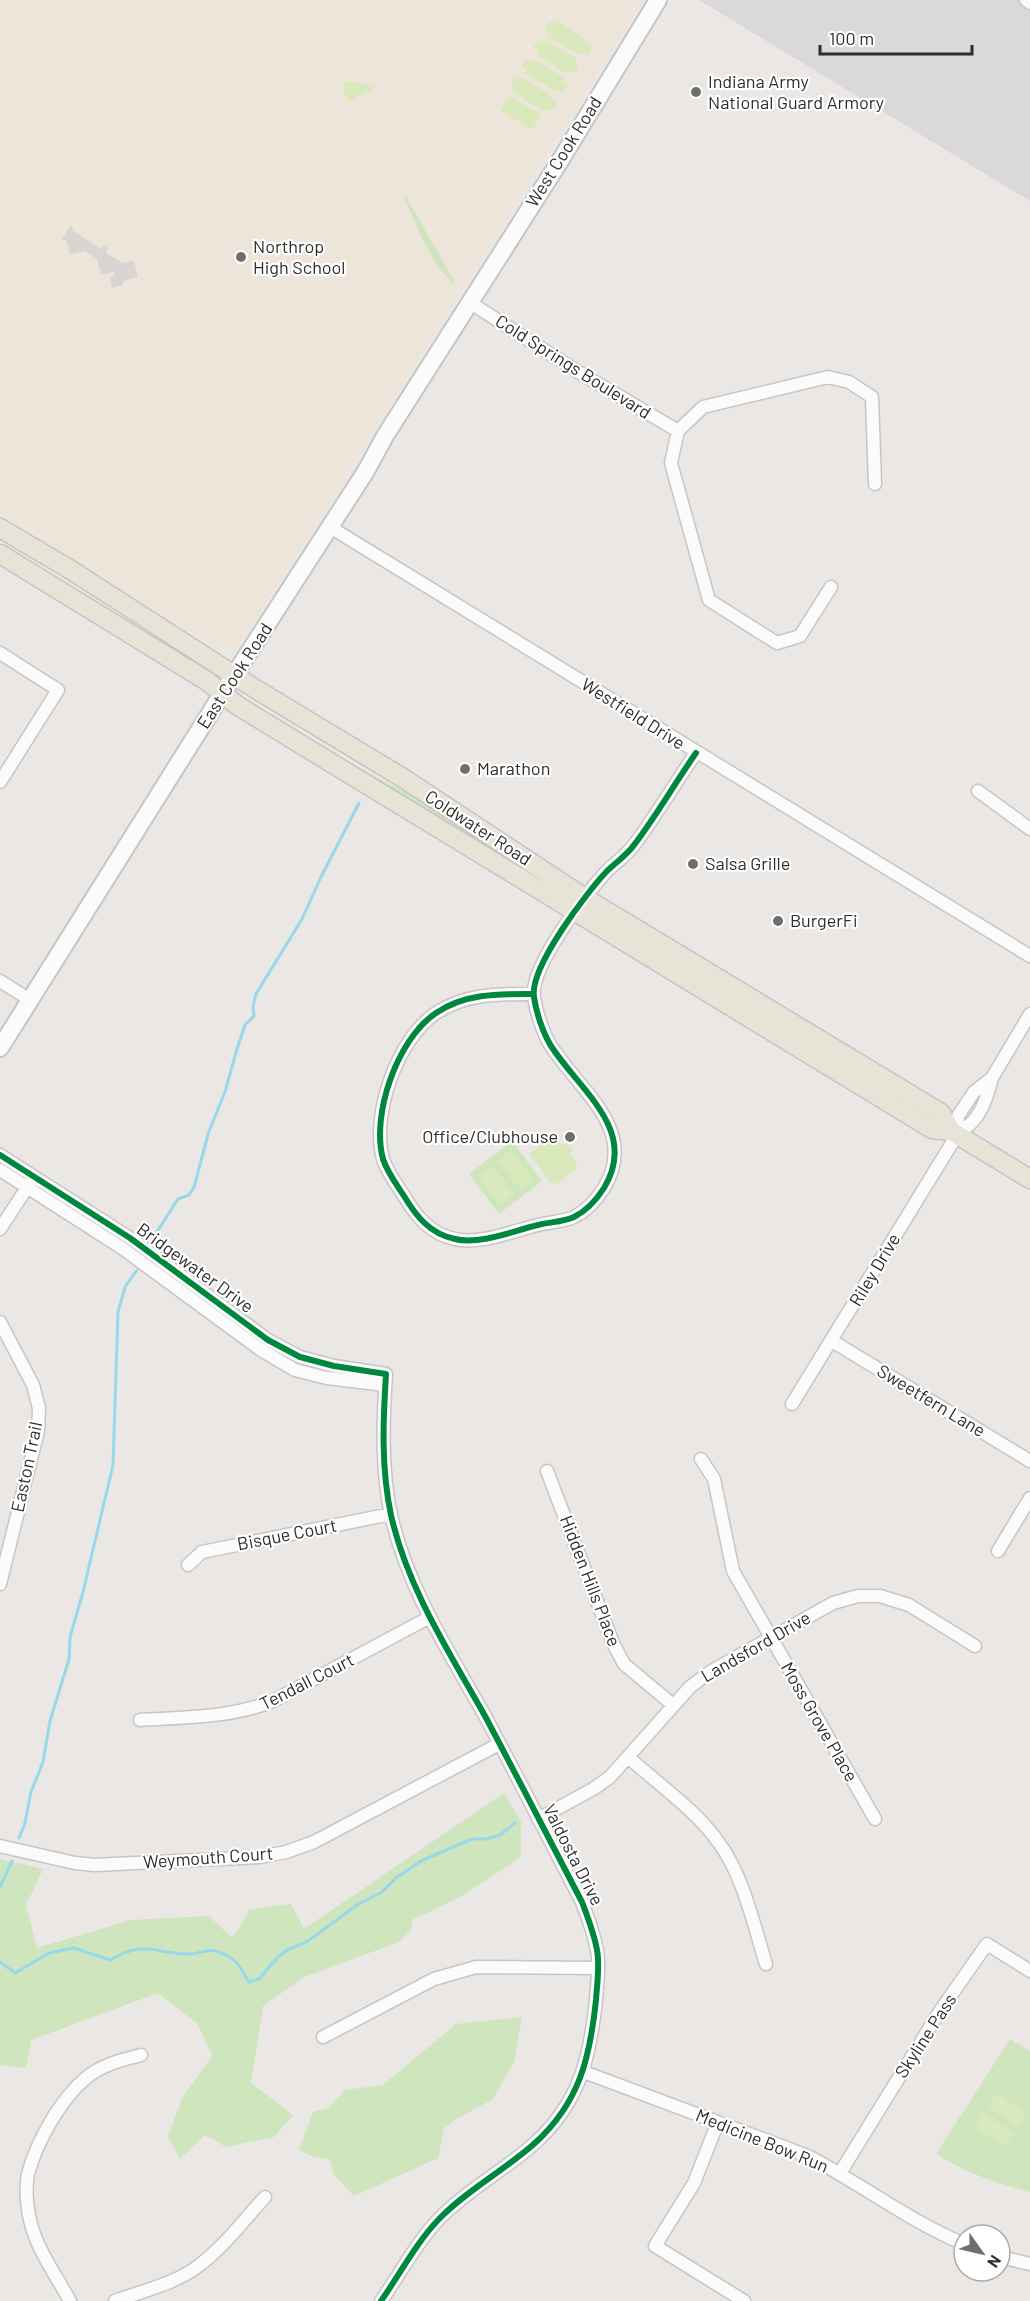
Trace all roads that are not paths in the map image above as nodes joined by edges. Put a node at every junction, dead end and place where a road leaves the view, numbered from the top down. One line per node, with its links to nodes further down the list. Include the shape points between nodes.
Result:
1 (658, 0): 4 (main road, West Cook Road)
2 (1026, 0): 3 (street)
3 (1030, 3)
4 (469, 302): 5 (street, Cold Springs Boulevard); 7 (main road, East Cook Road)
5 (678, 431): 6 (street, via 704,407 828,377 849,382 872,397); 10 (street, via 671,463 709,600 777,644 800,636)
6 (875, 484)
7 (330, 527): 12 (main road, East Cook Road); 14 (street, Westfield Drive)
8 (3, 535): 12 (main road, Coldwater Road, via 141,613)
9 (0, 554): 13 (main road, Coldwater Road)
10 (831, 587)
11 (0, 653): 15 (street, via 58,690)
12 (235, 675): 13 (main road, East Cook Road); 18 (main road, Coldwater Road, via 403,778)
13 (222, 694): 19 (main road, Coldwater Road); 23 (main road, East Cook Road)
14 (696, 753): 18 (street, via 633,848); 20 (street, Westfield Drive)
15 (0, 782)
16 (978, 791): 17 (street)
17 (1030, 829)
18 (585, 898): 19 (street); 26 (main road, Coldwater Road, via 942,1113)
19 (574, 913): 22 (street, via 546,954); 26 (main road, Coldwater Road, via 932,1129)
20 (1030, 956)
21 (0, 981): 23 (street)
22 (533, 994): 22 (street, via 550,1045 608,1121 615,1143 614,1165 595,1201 574,1217 488,1237 456,1240 425,1225 413,1211 384,1162 379,1118 400,1055 414,1032 436,1013 466,998)
23 (30, 1000): 25 (main road, East Cook Road)
24 (1030, 1014): 26 (street, Riley Drive, via 992,1078 974,1092 958,1116)
25 (0, 1048)
26 (954, 1133): 29 (main road, Coldwater Road); 33 (street, Riley Drive)
27 (0, 1155): 30 (street, Bridgewater Drive)
28 (0, 1170): 30 (street, Bridgewater Drive)
29 (1030, 1179)
30 (30, 1182): 31 (street); 34 (street, Bridgewater Drive, via 130,1238 268,1340 300,1357)
31 (0, 1229)
32 (0, 1322): 43 (street, Easton Trail, via 33,1385 39,1408 38,1431)
33 (832, 1341): 35 (street, Riley Drive); 37 (street, Sweetfern Lane)
34 (385, 1379): 40 (street, Valdosta Drive, via 382,1432)
35 (792, 1404)
36 (701, 1459): 45 (street, Moss Grove Place, via 714,1479 732,1571)
37 (1030, 1461)
38 (547, 1471): 47 (street, Hidden Hills Place, via 624,1665)
39 (1030, 1498): 41 (street)
40 (391, 1514): 42 (street, Bisque Court, via 201,1552); 44 (street, Valdosta Drive, via 401,1552)
41 (998, 1551)
42 (188, 1565)
43 (0, 1584)
44 (430, 1617): 48 (street, Tendall Court, via 250,1711); 49 (street, Valdosta Drive)
45 (771, 1638): 46 (street, Landsford Drive, via 832,1603 858,1596 880,1596 909,1605); 47 (street, Landsford Drive, via 710,1672); 52 (street, Moss Grove Place)
46 (975, 1646)
47 (673, 1705): 50 (street, Landsford Drive)
48 (140, 1720)
49 (499, 1744): 51 (street, Valdosta Drive); 53 (street, Weymouth Court, via 314,1842 286,1852 260,1857 94,1865)
50 (628, 1757): 51 (street, Landsford Drive, via 593,1790); 54 (street, via 707,1827 721,1845 736,1876)
51 (538, 1819): 55 (street, Valdosta Drive, via 582,1902 592,1928)
52 (875, 1819)
53 (0, 1846)
54 (766, 1964)
55 (598, 1968): 57 (street, via 476,1966 434,1979); 59 (street, Valdosta Drive, via 593,2030)
56 (1030, 1971): 61 (street, Skyline Pass, via 987,1944 940,2011)
57 (323, 2037)
58 (141, 2055): 66 (street, via 104,2067 74,2089 36,2152 28,2176 31,2225)
59 (584, 2072): 60 (street, Medicine Bow Run); 68 (street, Valdosta Drive, via 550,2127 516,2160 440,2219)
60 (718, 2122): 61 (street, Medicine Bow Run, via 808,2156); 69 (street, via 694,2183 655,2246)
61 (840, 2173): 63 (street, Medicine Bow Run)
62 (265, 2197): 67 (street, via 196,2268 170,2282)
63 (952, 2239)
64 (1012, 2260): 65 (street)
65 (1030, 2264)
66 (70, 2301)
67 (115, 2301)
68 (381, 2301)
69 (744, 2301)

